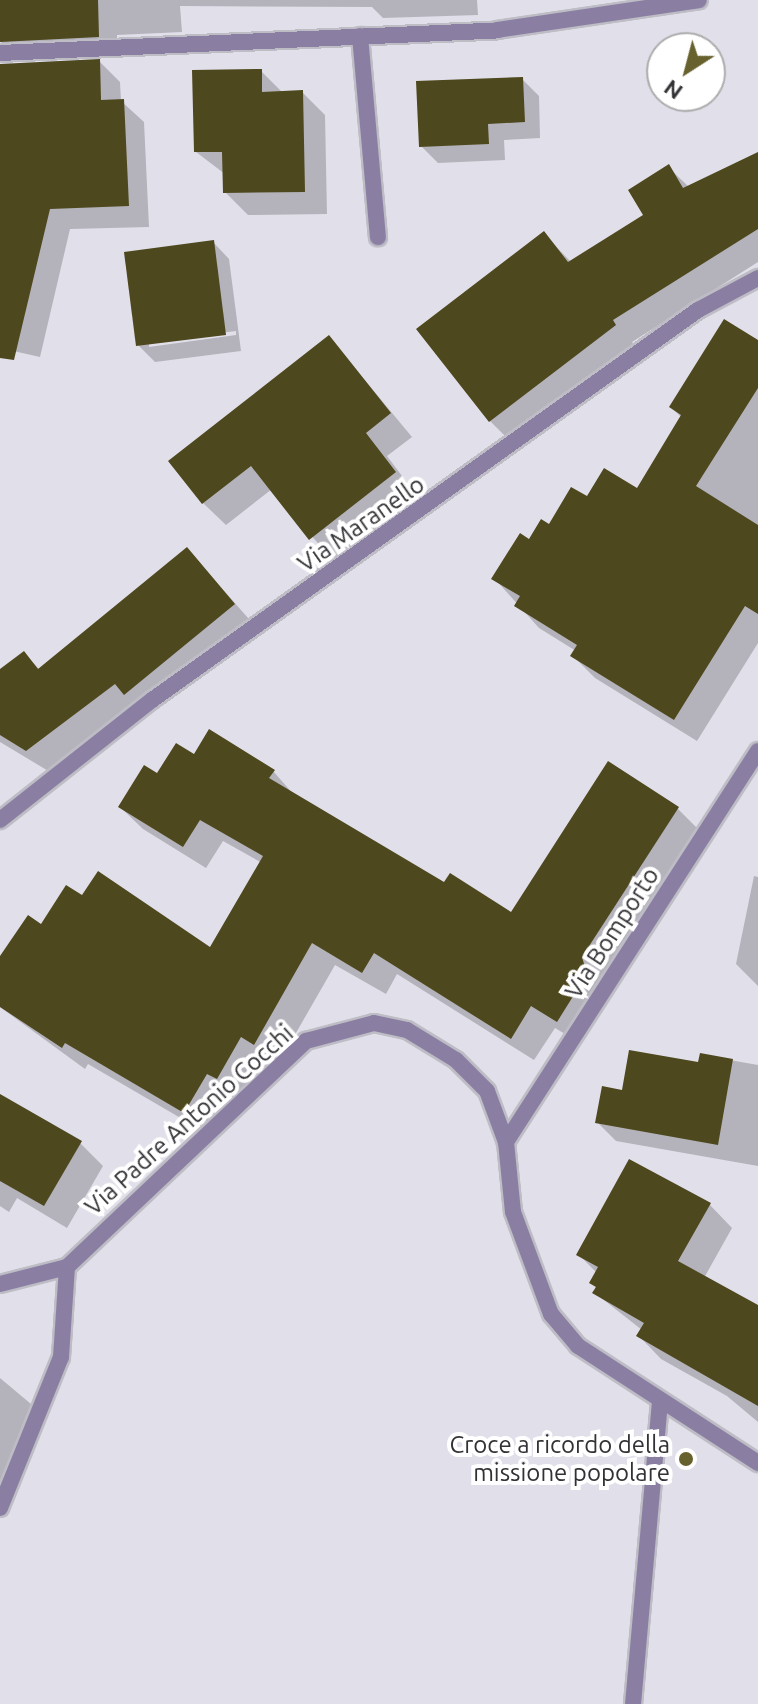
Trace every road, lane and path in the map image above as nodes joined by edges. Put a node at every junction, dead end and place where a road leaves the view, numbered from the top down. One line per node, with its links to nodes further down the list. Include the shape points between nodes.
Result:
1 (699, 0): 2 (street, via 497,30)
2 (360, 36): 3 (street); 4 (street)
3 (0, 53)
4 (378, 237)
5 (758, 278): 7 (street, Via Maranello, via 698,310 152,700)
6 (758, 751): 8 (street, Via Bomporto)
7 (0, 820)
8 (506, 1142): 9 (street, Via Padre Antonio Cocchi, via 487,1091 456,1060 407,1030 374,1023 306,1041); 11 (street, Via Padre Antonio Cocchi, via 513,1212 551,1314 578,1346)
9 (67, 1267): 10 (street, Via Padre Antonio Cocchi); 13 (street, via 61,1357)
10 (0, 1284)
11 (660, 1402): 12 (street, Via Padre Antonio Cocchi); 14 (street)
12 (758, 1463)
13 (0, 1508)
14 (633, 1704)

